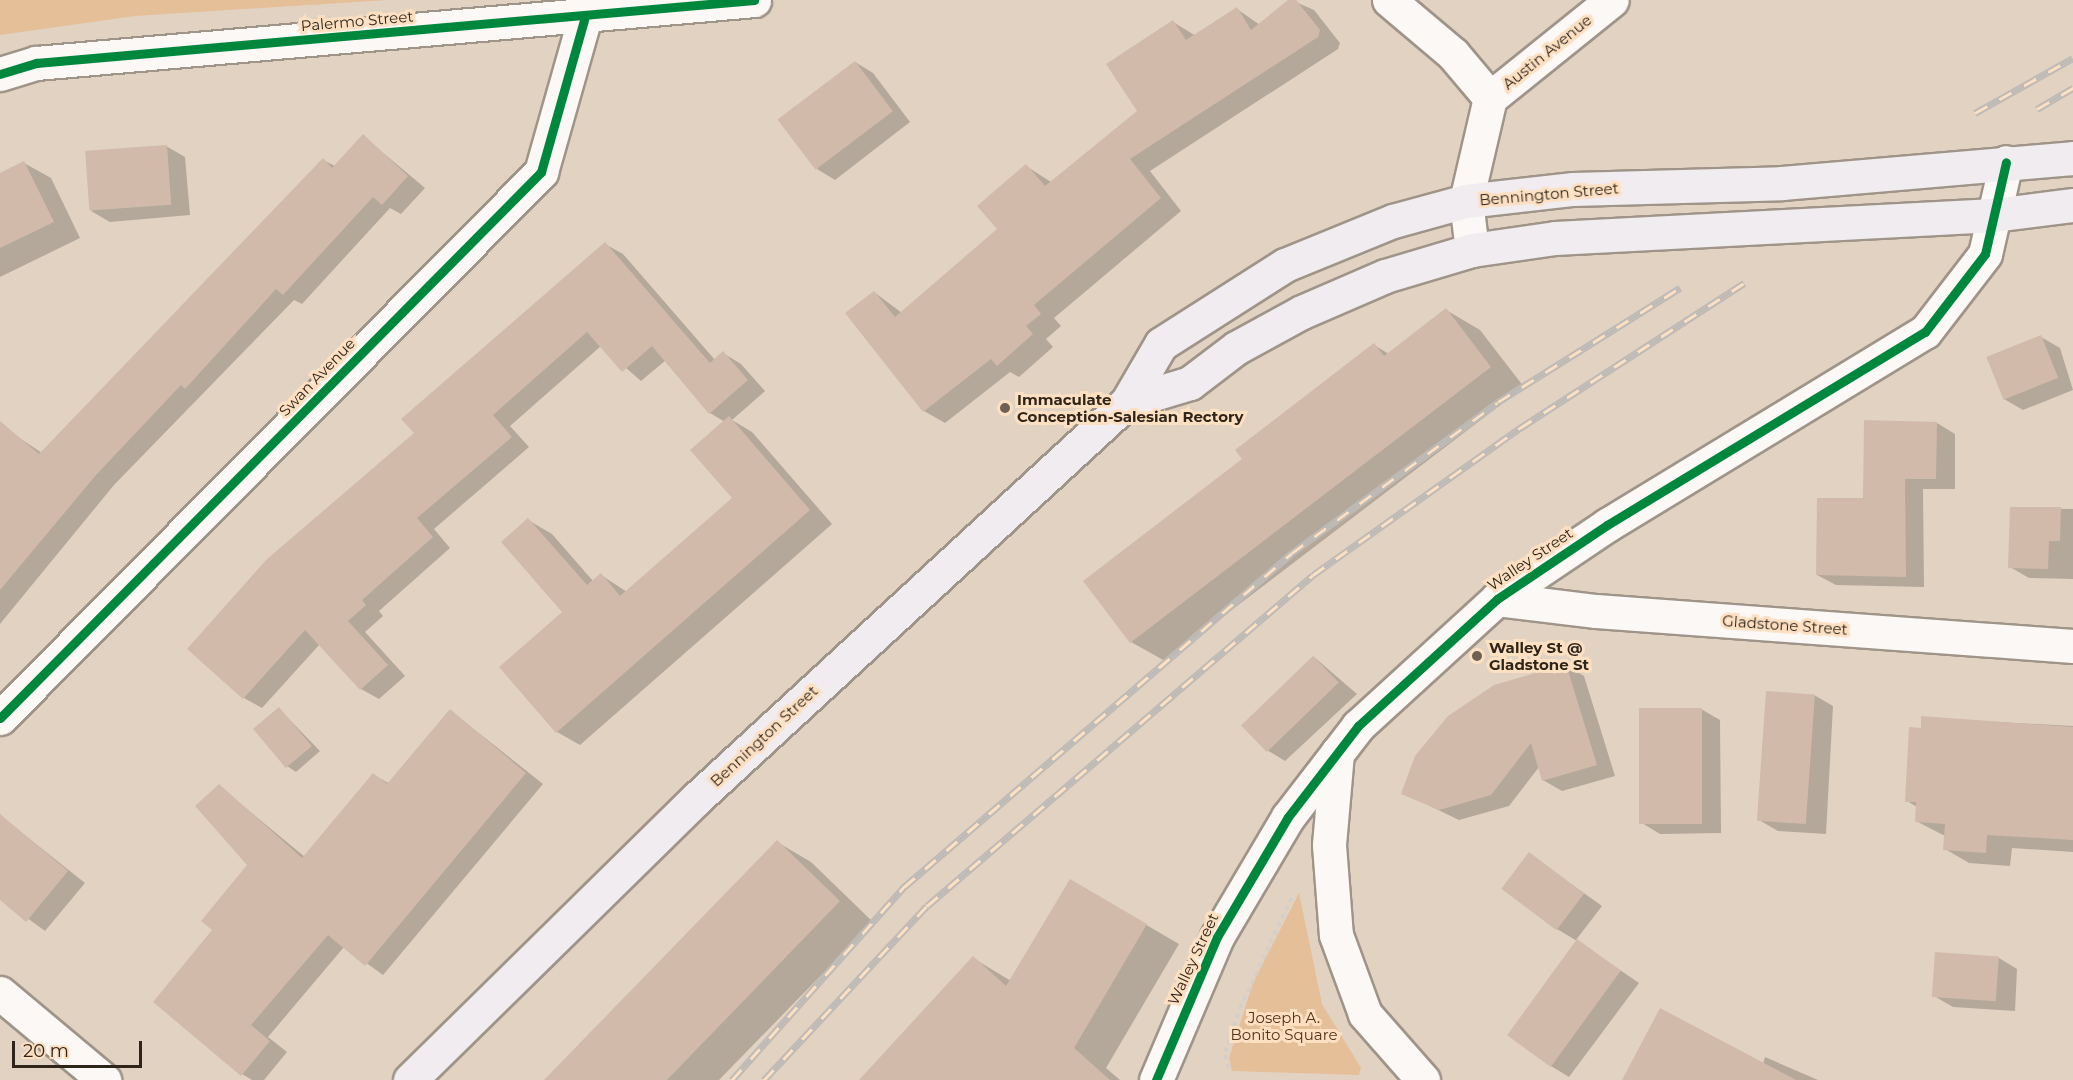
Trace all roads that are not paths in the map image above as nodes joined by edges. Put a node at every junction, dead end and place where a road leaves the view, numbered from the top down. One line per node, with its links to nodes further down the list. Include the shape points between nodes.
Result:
1 (754, 0): 4 (street, Palermo Street)
2 (1389, 0): 6 (street, via 1453,54)
3 (1612, 0): 6 (street, Austin Avenue)
4 (585, 16): 5 (street, Palermo Street, via 36,63); 18 (street, Swan Avenue, via 541,172)
5 (0, 74)
6 (1490, 98): 9 (street, Austin Avenue)
7 (2073, 158): 8 (main road, Bennington Street)
8 (2006, 162): 9 (main road, Bennington Street, via 1782,183 1573,189); 11 (street, Walley Street)
9 (1466, 201): 12 (street, Austin Avenue); 13 (main road, Bennington Street, via 1393,221)
10 (2073, 205): 11 (main road, Bennington Street)
11 (1994, 215): 12 (main road, Bennington Street, via 1555,238); 16 (street, Walley Street, via 1985,254 1925,332 1607,525)
12 (1472, 250): 14 (main road, Bennington Street)
13 (1305, 257): 14 (main road); 15 (main road, Bennington Street, via 1161,344)
14 (1328, 301): 15 (main road, Bennington Street, via 1236,348 1190,383)
15 (1127, 402): 22 (main road, Bennington Street, via 696,799)
16 (1497, 599): 17 (street, Gladstone Street, via 1596,611); 19 (street, Walley Street, via 1358,726)
17 (2073, 646)
18 (0, 718)
19 (1337, 753): 23 (street, Walley Street, via 1288,818 1217,937); 24 (street, via 1329,845 1336,934 1365,1014)
20 (0, 993): 21 (street)
21 (104, 1080)
22 (410, 1080)
23 (1156, 1080)
24 (1423, 1080)

